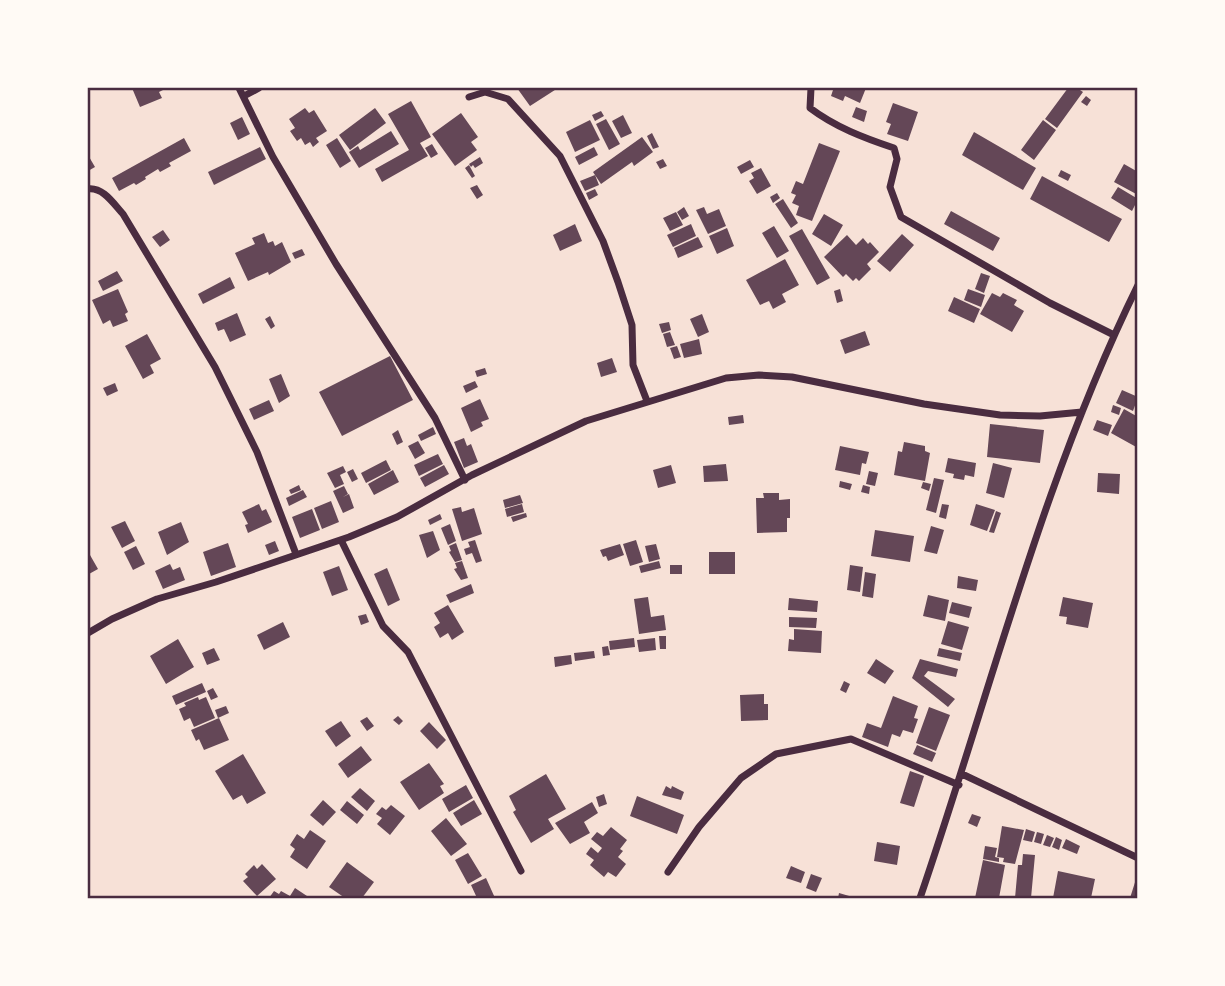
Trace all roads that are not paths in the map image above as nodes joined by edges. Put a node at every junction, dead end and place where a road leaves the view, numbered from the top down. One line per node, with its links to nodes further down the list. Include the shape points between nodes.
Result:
1 (239, 88): 4 (street)
2 (259, 88): 4 (street)
3 (811, 88): 8 (street, via 810,108 816,113 894,148 897,159 890,187 901,217)
4 (244, 96): 11 (street, via 336,264 435,418)
5 (469, 97): 9 (street, via 485,92 508,99 560,156 603,241 618,282 632,325 633,365)
6 (88, 189): 13 (street, via 95,188 108,197 123,214 215,367 257,452)
7 (1138, 285): 8 (street)
8 (1114, 335): 10 (street)
9 (647, 401): 10 (street, via 726,378 759,375 824,382 1000,415); 11 (street, via 586,421)
10 (1082, 412): 15 (street, via 1032,548)
11 (465, 480): 12 (street, via 397,517)
12 (341, 540): 13 (street); 18 (street, via 383,626 408,652)
13 (296, 554): 14 (street, via 157,598)
14 (88, 633)
15 (962, 774): 16 (street); 17 (street)
16 (959, 785): 19 (street, via 851,739 776,754 741,778); 20 (street)
17 (1138, 858)
18 (521, 871)
19 (668, 872)
20 (920, 898)

